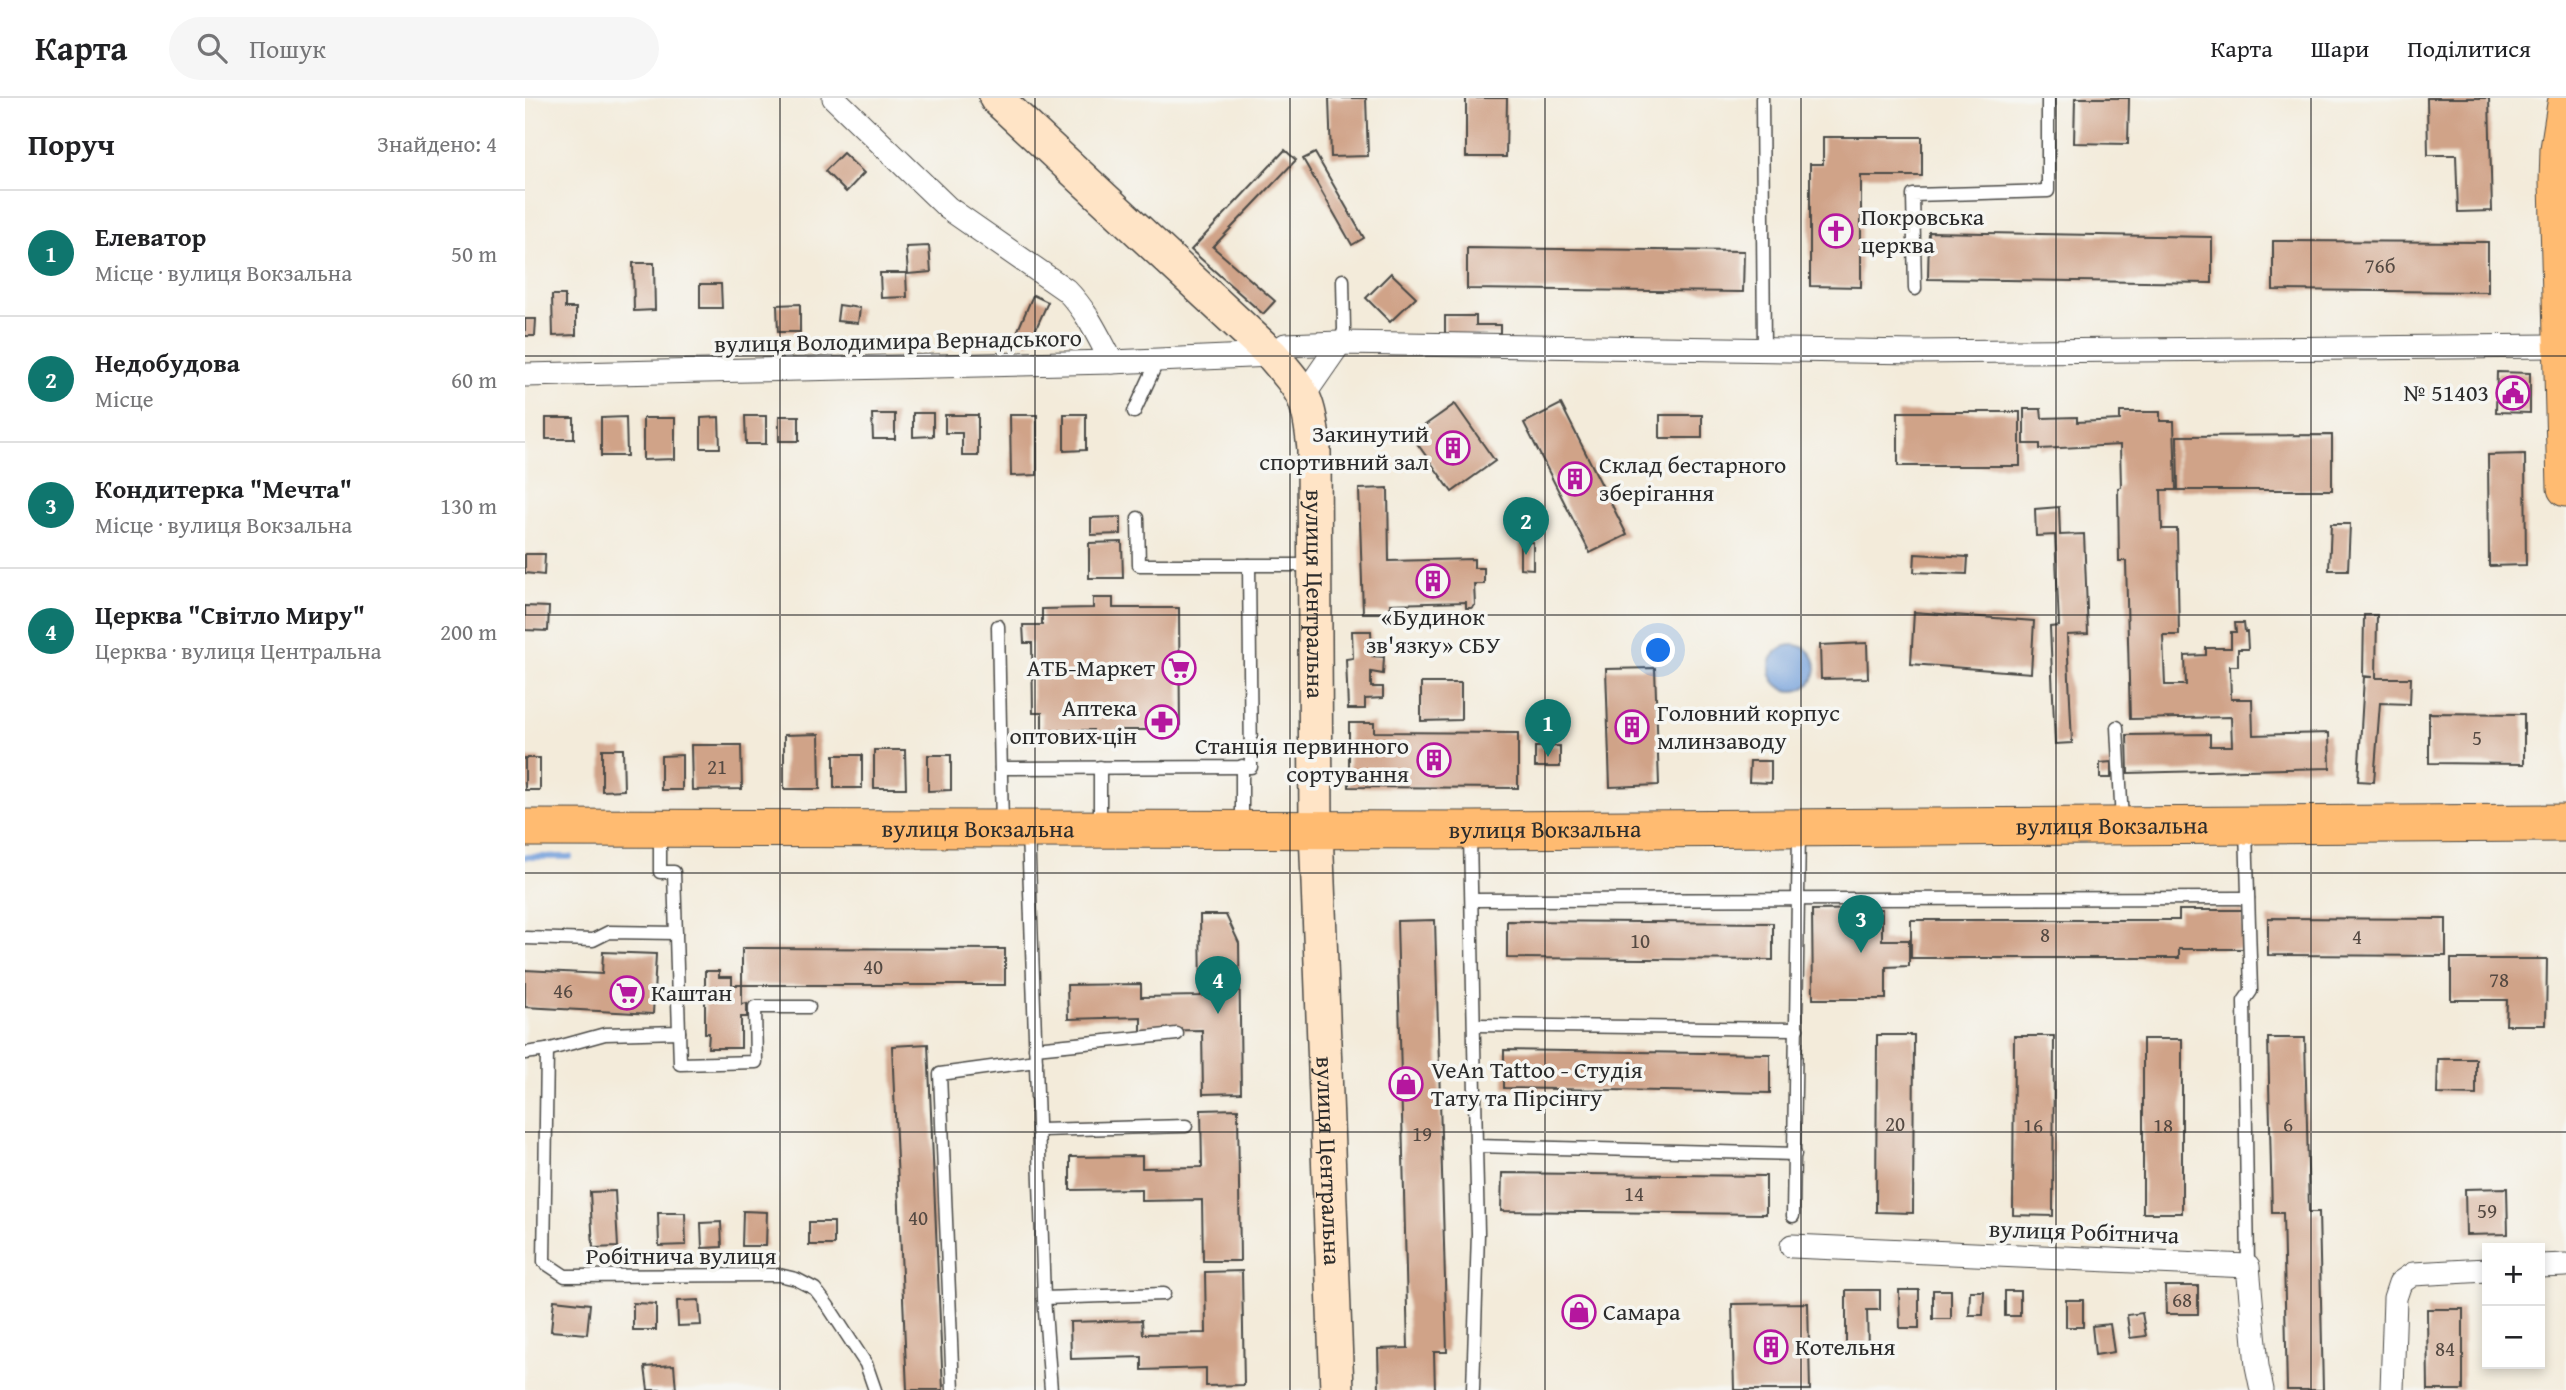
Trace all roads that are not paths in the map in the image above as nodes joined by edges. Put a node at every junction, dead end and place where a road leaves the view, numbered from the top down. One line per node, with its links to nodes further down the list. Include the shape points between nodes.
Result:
1 (834, 98): 13 (street, via 949,208 1066,290 1091,321)
2 (996, 98): 11 (street, вулиця Центральна)
3 (1762, 98): 10 (lane)
4 (2048, 98): 7 (lane, via 2048,191 1913,195)
5 (2566, 104): 9 (main road, via 2558,182)
6 (1343, 280): 8 (lane)
7 (1915, 289)
8 (1340, 343): 10 (street, вулиця Володимира Вернадського); 11 (street, вулиця Володимира Вернадського, via 1285,345); 15 (street)
9 (2563, 346): 10 (street, вулиця Володимира Вернадського); 17 (main road)
10 (1764, 351)
11 (1272, 355): 12 (street, вулиця Володимира Вернадського); 15 (street, вулиця Центральна)
12 (1158, 360): 13 (street, вулиця Володимира Вернадського); 16 (lane)
13 (1112, 362): 14 (street, вулиця Володимира Вернадського)
14 (525, 375)
15 (1304, 395): 20 (street, вулиця Центральна, via 1314,449)
16 (1134, 412)
17 (2566, 488)
18 (1138, 517): 19 (lane, via 1139,565)
19 (1249, 565): 20 (lane); 23 (lane, via 1251,766)
20 (1314, 565): 35 (street, вулиця Центральна)
21 (998, 626): 25 (lane)
22 (2117, 727): 28 (lane)
23 (1242, 766): 24 (lane); 31 (lane)
24 (1100, 767): 25 (lane); 34 (lane)
25 (1001, 768): 30 (lane)
26 (2566, 822): 27 (main road, вулиця Вокзальна)
27 (2246, 825): 28 (main road, вулиця Вокзальна); 37 (lane)
28 (2122, 826): 32 (main road, вулиця Вокзальна)
29 (525, 828): 33 (main road, вулиця Вокзальна)
30 (1015, 828): 33 (main road, вулиця Вокзальна); 34 (main road, вулиця Вокзальна); 49 (lane)
31 (1243, 828): 34 (main road, вулиця Вокзальна); 35 (main road, вулиця Вокзальна)
32 (1800, 828): 36 (main road, вулиця Вокзальна); 39 (lane)
33 (660, 829): 40 (lane, via 660,872 674,872)
34 (1100, 829)
35 (1316, 829): 36 (main road, вулиця Вокзальна); 65 (street, вулиця Центральна)
36 (1470, 830): 38 (lane)
37 (2248, 898): 39 (lane); 57 (lane, via 2251,991 2244,1001)
38 (1472, 900): 39 (lane); 43 (lane)
39 (1797, 901): 44 (lane)
40 (676, 933): 41 (lane, via 609,932 593,940); 45 (lane)
41 (525, 939)
42 (809, 1007): 45 (lane, via 755,1007 756,1062 680,1064)
43 (1476, 1025): 44 (lane); 52 (lane)
44 (1797, 1029): 53 (lane)
45 (679, 1032): 47 (lane, via 605,1034)
46 (1177, 1034): 49 (lane)
47 (547, 1050): 48 (lane); 62 (lane, Робітнича вулиця, via 544,1262 565,1276 779,1275 796,1279 815,1289 828,1306 866,1364)
48 (525, 1053)
49 (1035, 1054): 51 (lane); 63 (lane, via 940,1074)
50 (1186, 1126): 51 (lane)
51 (1040, 1130): 61 (lane)
52 (1476, 1146): 53 (lane); 66 (lane)
53 (1795, 1154): 54 (lane)
54 (1793, 1216)
55 (1792, 1246): 57 (street, вулиця Робітнича)
56 (2566, 1265): 58 (street)
57 (2248, 1266): 67 (street)
58 (2545, 1266)
59 (2482, 1270): 68 (street, via 2413,1275 2400,1283 2395,1298)
60 (1164, 1294): 61 (lane)
61 (1044, 1298): 64 (lane)
62 (875, 1390)
63 (953, 1390)
64 (1051, 1390)
65 (1337, 1390)
66 (1473, 1390)
67 (2262, 1390)
68 (2392, 1390)

